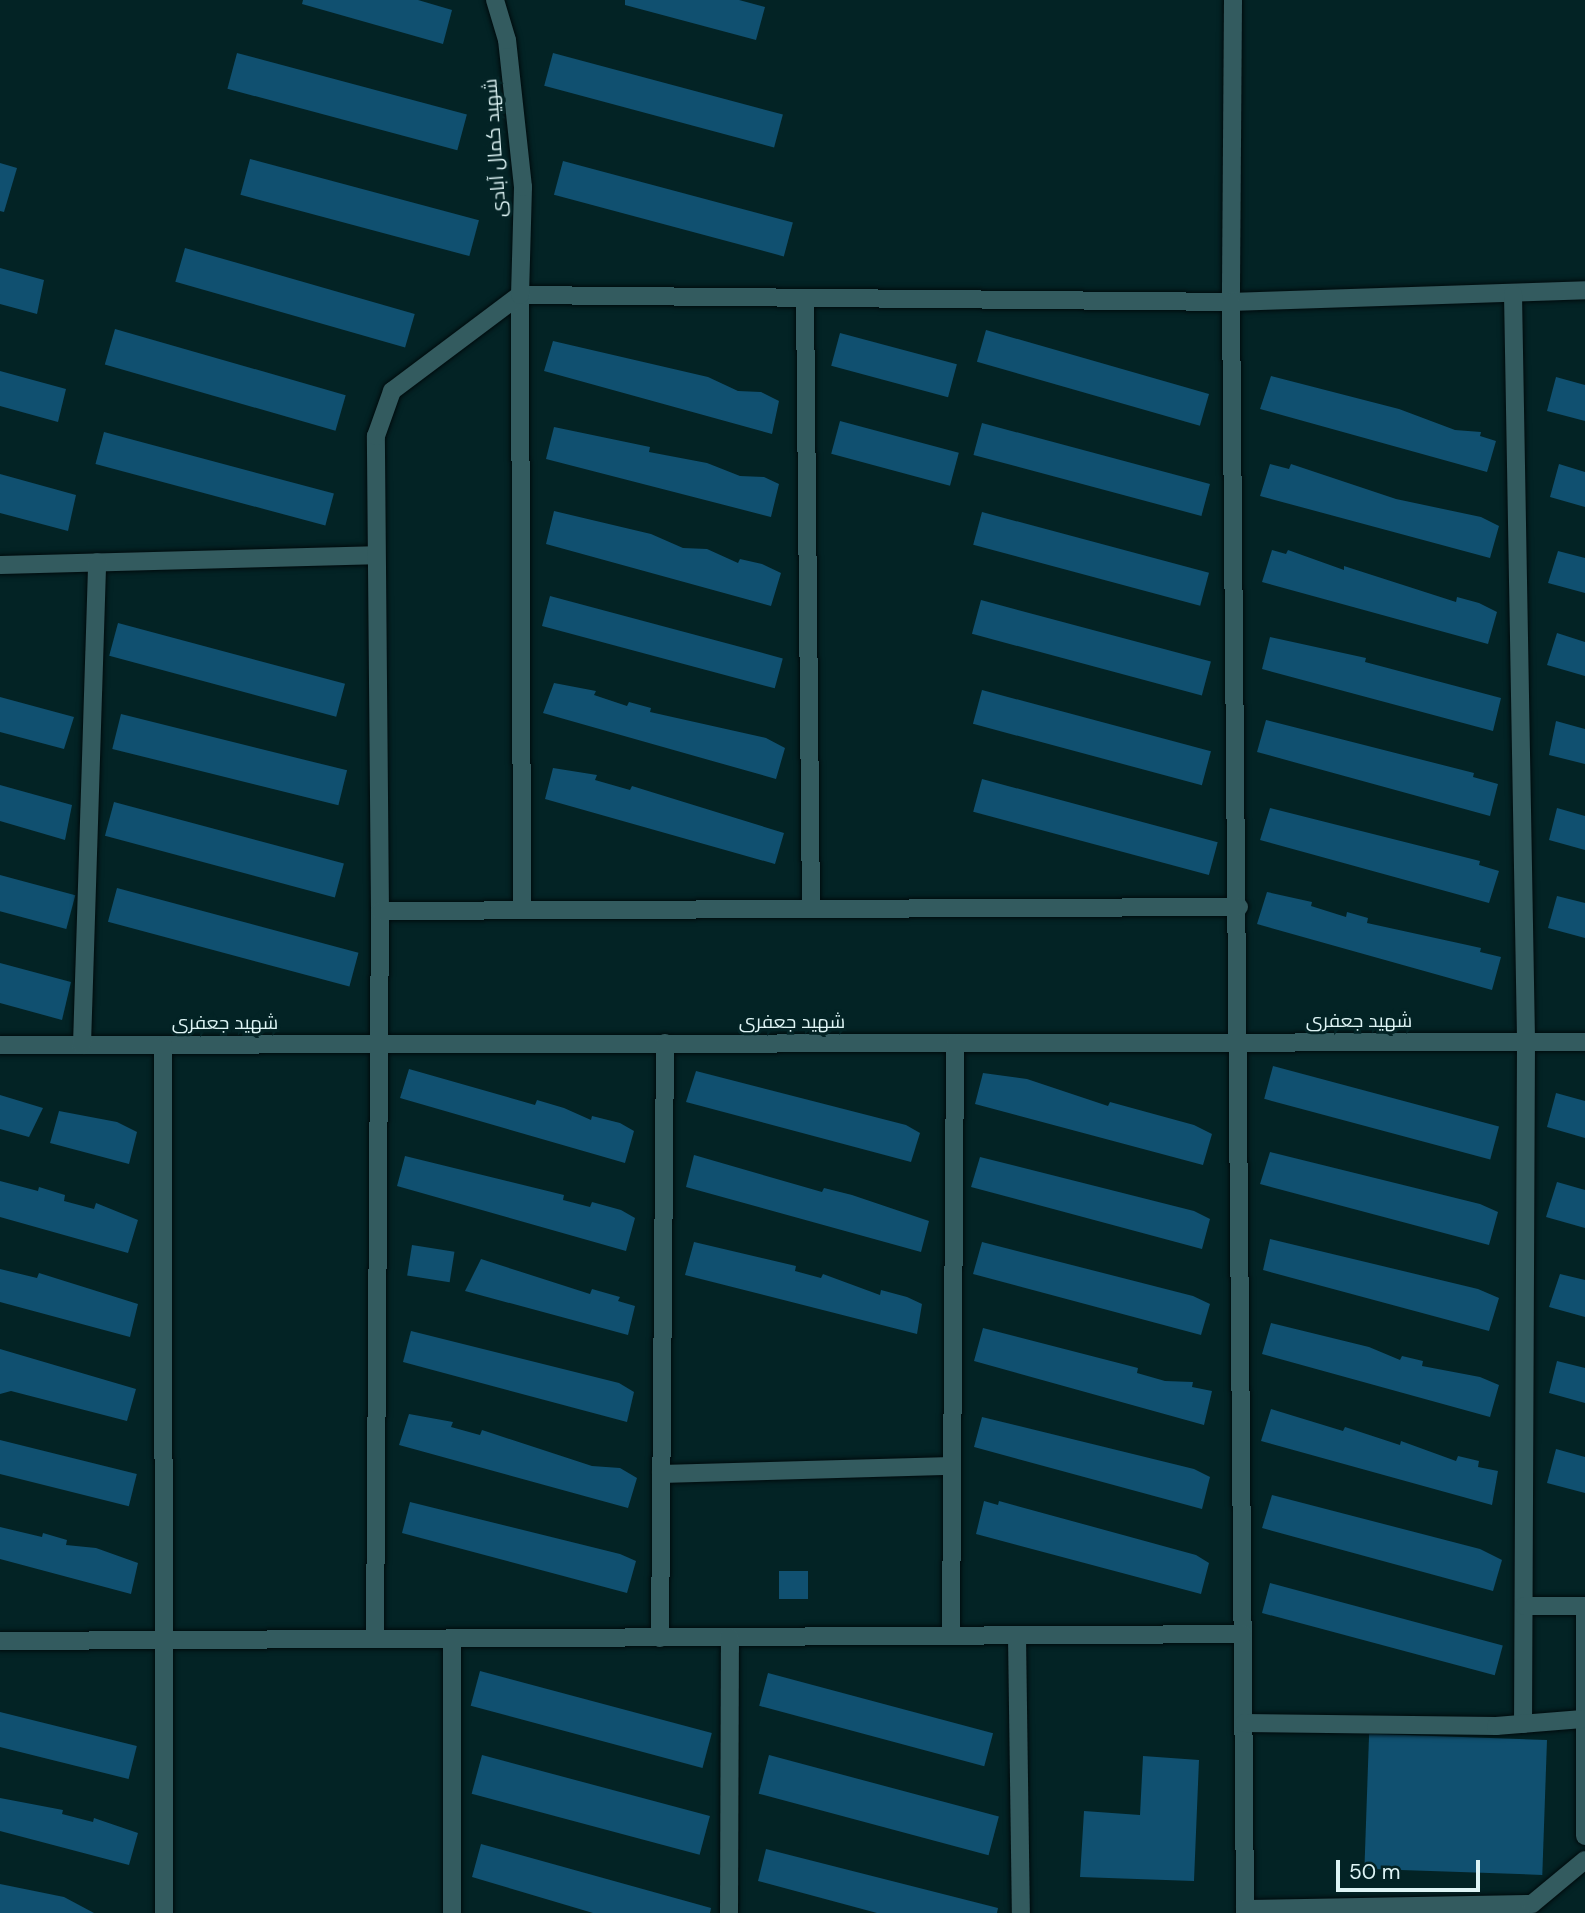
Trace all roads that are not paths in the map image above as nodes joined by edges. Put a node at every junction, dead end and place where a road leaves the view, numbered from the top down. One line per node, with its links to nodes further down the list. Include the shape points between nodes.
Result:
1 (495, 0): 5 (street, شهید کمال آبادی, via 507,40 523,187)
2 (1233, 0): 7 (street)
3 (1585, 290): 4 (street)
4 (1513, 294): 7 (street); 16 (street)
5 (520, 295): 6 (street); 8 (street, via 392,391 376,436); 13 (street, شهید کمال آبادی)
6 (805, 298): 7 (street); 12 (street)
7 (1231, 302): 11 (street)
8 (375, 555): 9 (street); 14 (street)
9 (97, 562): 10 (street); 22 (street)
10 (0, 565)
11 (1239, 907): 12 (street); 15 (street)
12 (811, 908): 13 (street)
13 (522, 910): 14 (street)
14 (380, 911): 20 (street)
15 (1241, 1042): 16 (street, شهید جعفری); 19 (street, شهید جعفری); 28 (street)
16 (1527, 1042): 17 (street, شهید جعفری); 26 (street)
17 (1585, 1042)
18 (665, 1043): 19 (street, شهید جعفری); 20 (street, شهید جعفری); 25 (street)
19 (955, 1043): 24 (street)
20 (380, 1044): 23 (street, شهید جعفری); 33 (street)
21 (0, 1045): 22 (street, شهید جعفری)
22 (82, 1045): 23 (street, شهید جعفری)
23 (163, 1045): 35 (street)
24 (952, 1466): 25 (street); 29 (street)
25 (662, 1474): 32 (street)
26 (1524, 1606): 27 (street); 39 (street)
27 (1585, 1606): 37 (street)
28 (1244, 1634): 30 (street); 38 (street)
29 (950, 1636): 30 (street); 31 (street)
30 (1017, 1636): 46 (street)
31 (730, 1637): 32 (street); 45 (street)
32 (660, 1638): 34 (street)
33 (375, 1639): 34 (street); 35 (street)
34 (452, 1639): 44 (street)
35 (165, 1640): 36 (street); 43 (street)
36 (0, 1641)
37 (1583, 1719): 39 (street); 40 (street)
38 (1244, 1723): 39 (street); 42 (street)
39 (1524, 1724)
40 (1585, 1836)
41 (1585, 1860): 42 (street, via 1532,1904)
42 (1245, 1911)
43 (164, 1913)
44 (452, 1913)
45 (729, 1913)
46 (1021, 1913)

